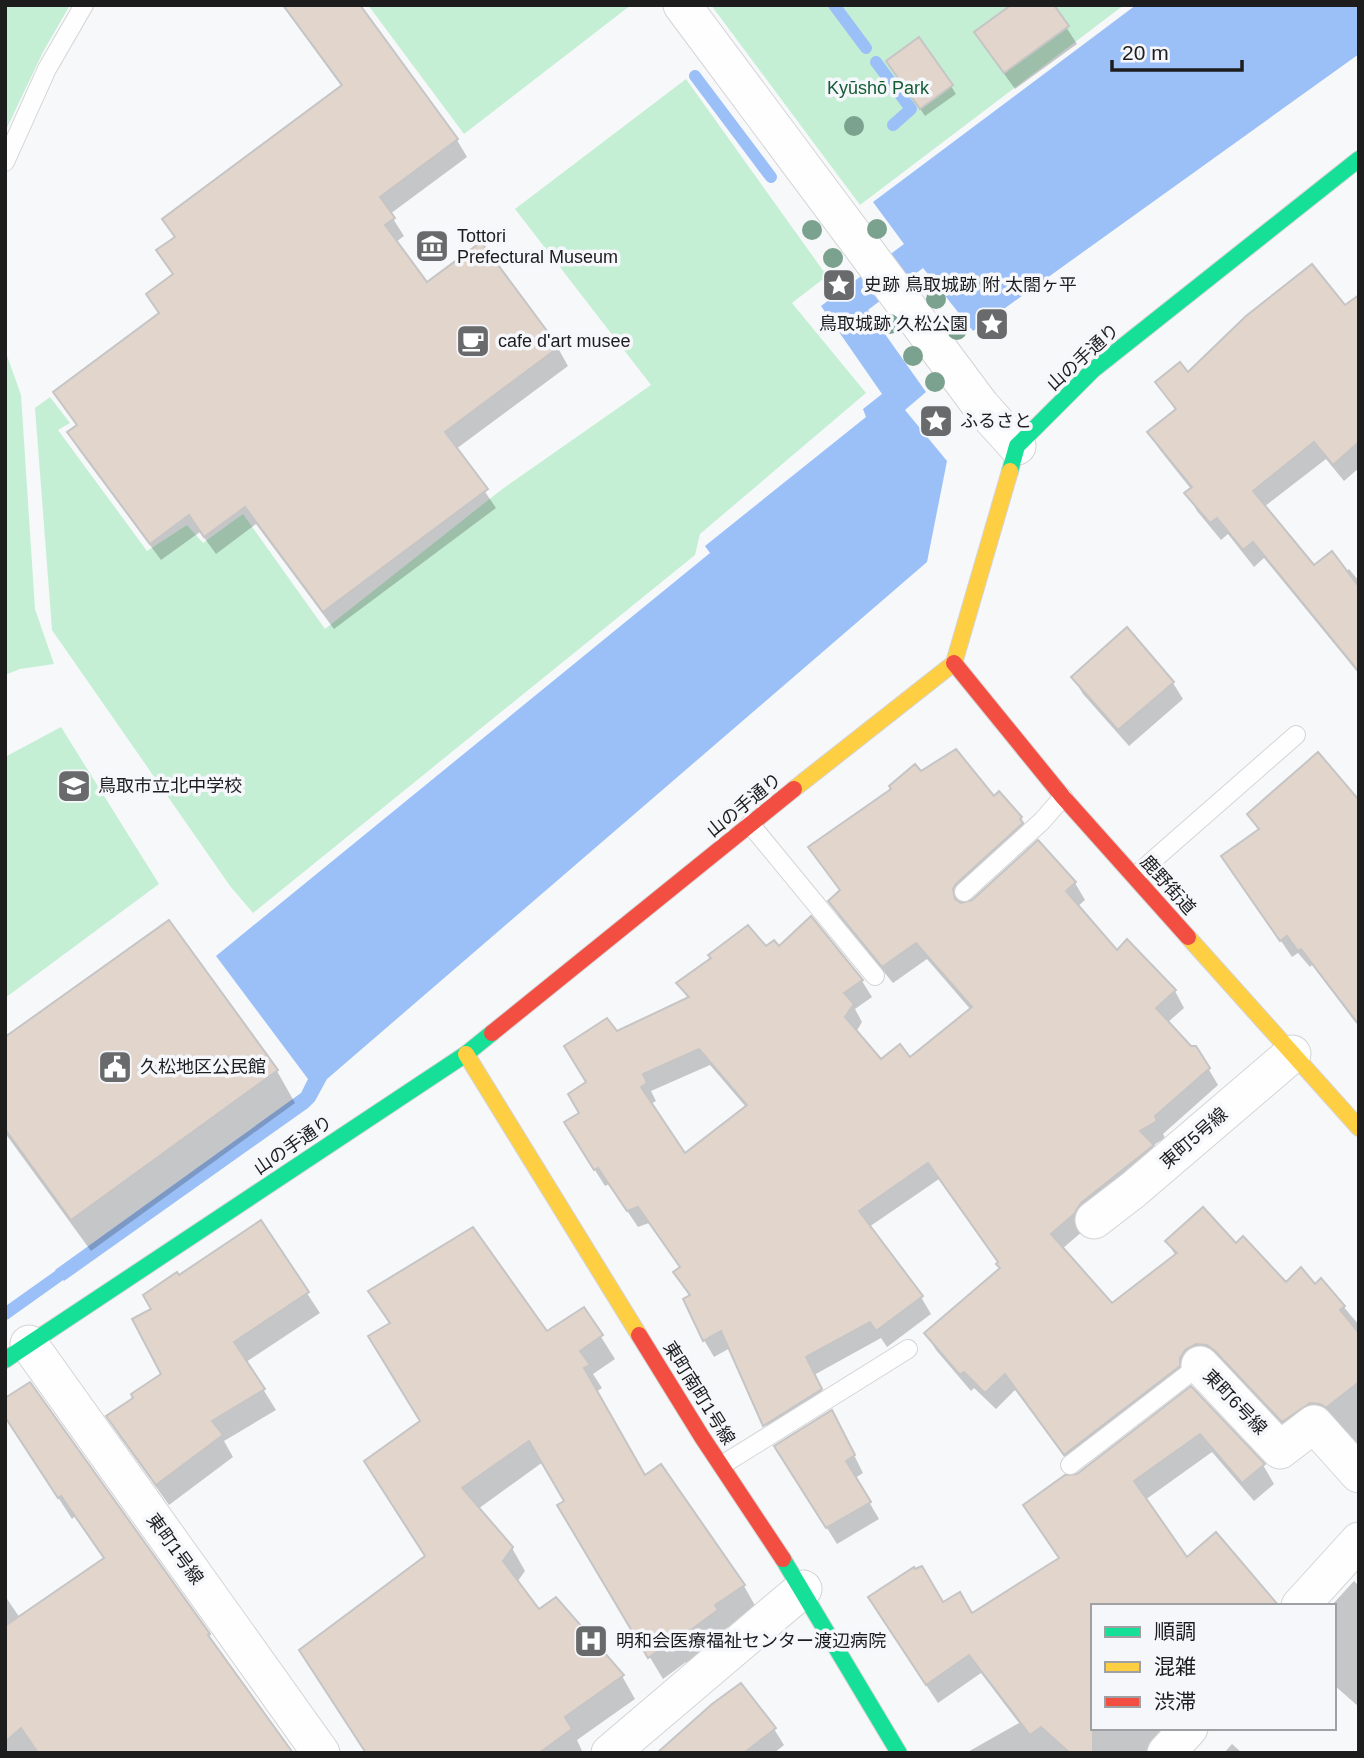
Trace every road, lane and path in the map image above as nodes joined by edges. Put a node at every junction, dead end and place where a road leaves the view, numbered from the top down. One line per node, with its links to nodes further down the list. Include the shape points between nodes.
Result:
1 (84, 5): 4 (lane, via 47,69)
2 (682, 5): 5 (street, via 981,406)
3 (1359, 159): 5 (street, 山の手通り, via 1093,370)
4 (5, 162)
5 (1017, 446): 6 (street, 山の手通り)
6 (954, 663): 8 (street, 鹿野街道); 9 (street, 山の手通り)
7 (1296, 735): 10 (lane)
8 (1063, 797): 10 (street, 鹿野街道); 11 (lane)
9 (750, 824): 12 (lane); 13 (street, 山の手通り)
10 (1135, 876): 14 (street, 鹿野街道)
11 (964, 892)
12 (875, 976)
13 (466, 1054): 18 (street, 山の手通り); 20 (street, 東町南町1号線)
14 (1292, 1054): 15 (street, 鹿野街道); 16 (street, 東町5号線)
15 (1359, 1128)
16 (1094, 1220)
17 (908, 1349): 20 (lane)
18 (17, 1352): 27 (street, 東町1号線)
19 (1200, 1366): 21 (lane); 22 (street, 東町6号線, via 1280,1450 1314,1424)
20 (722, 1465): 24 (street, 東町南町1号線)
21 (1070, 1465)
22 (1359, 1474)
23 (1359, 1541): 25 (street)
24 (803, 1589): 28 (street); 29 (street, 東町南町1号線)
25 (1302, 1604)
26 (1187, 1730): 30 (street)
27 (321, 1753)
28 (610, 1753)
29 (899, 1753)
30 (1166, 1753)

